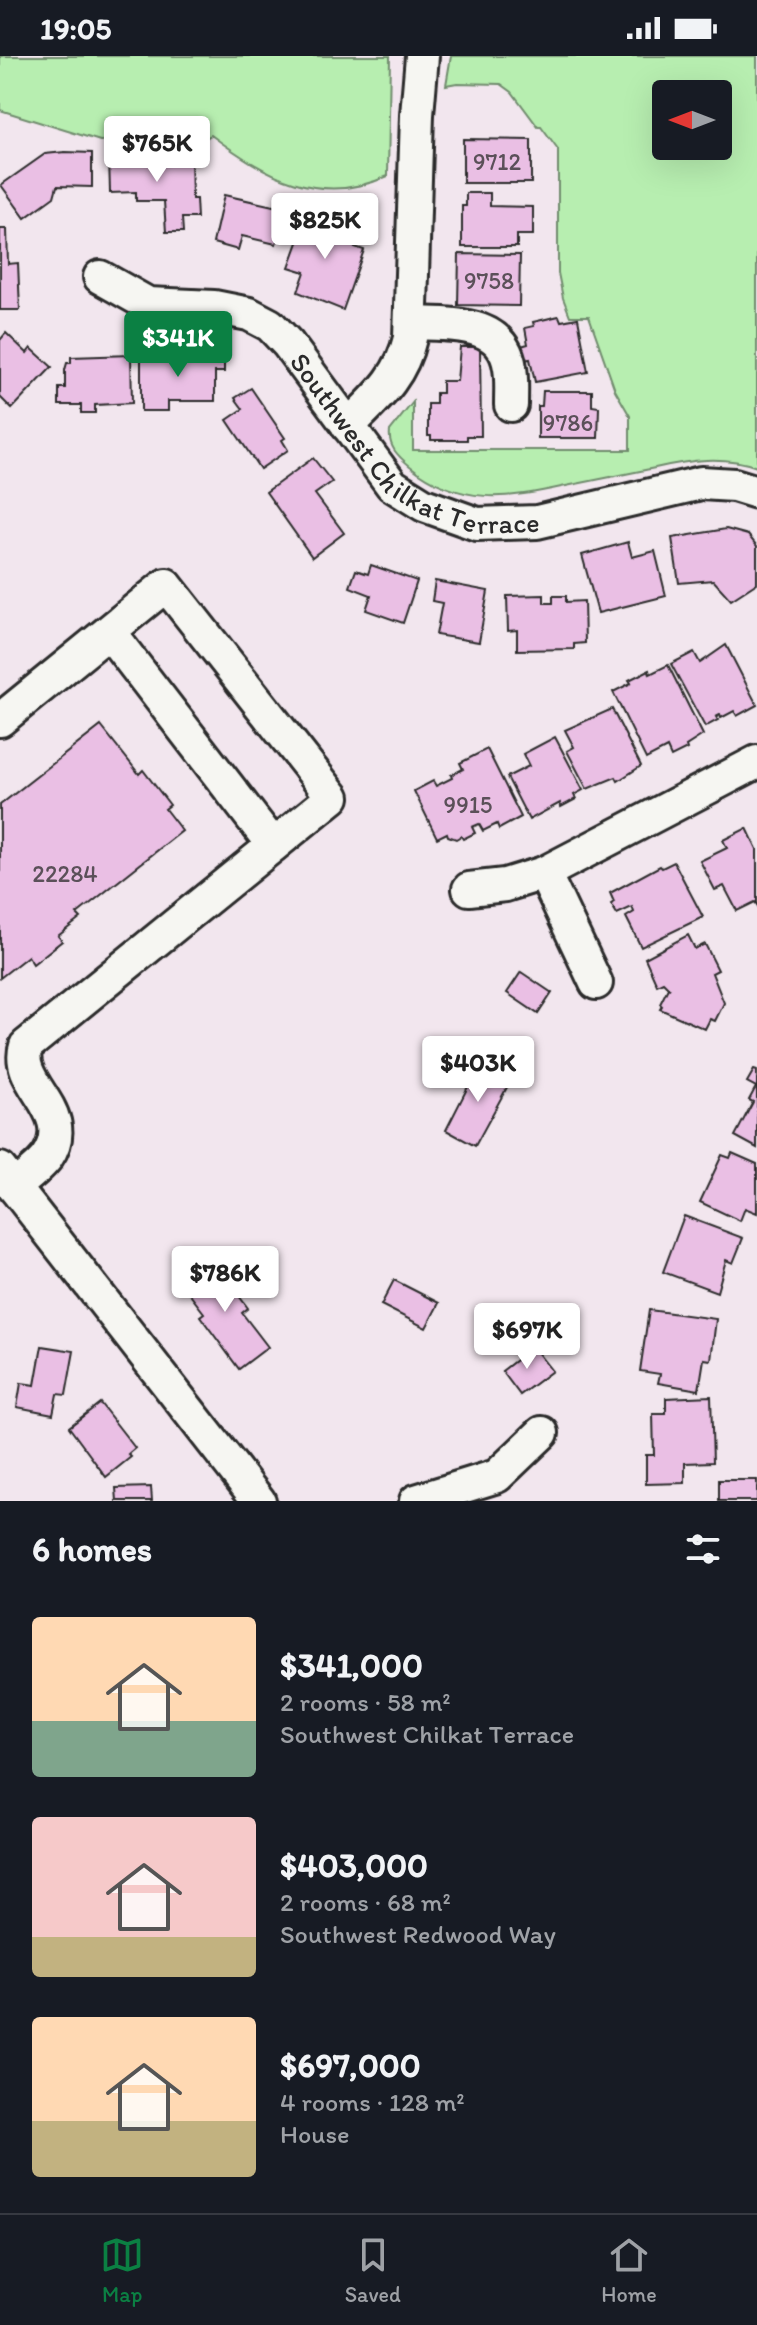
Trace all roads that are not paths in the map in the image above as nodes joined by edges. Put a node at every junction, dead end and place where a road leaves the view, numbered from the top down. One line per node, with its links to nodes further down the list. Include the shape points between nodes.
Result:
1 (422, 56): 3 (street)
2 (100, 277): 5 (street, Southwest Chilkat Terrace, via 148,304 214,307 249,314 270,325)
3 (412, 323): 4 (street, via 475,327 488,333 503,346 510,366); 5 (street, via 398,374)
4 (511, 405)
5 (348, 426): 6 (street, Southwest Chilkat Terrace, via 392,485 424,505 477,524 537,522 701,483)
6 (757, 492)
7 (109, 632): 8 (street); 10 (street); 10 (street, via 166,585 333,797)
8 (0, 720)
9 (757, 762): 11 (street)
10 (273, 845): 14 (street, via 26,1046 23,1057 50,1107 54,1141 47,1158)
11 (544, 873): 12 (street); 13 (street)
12 (469, 889)
13 (596, 983)
14 (7, 1178): 16 (street)
15 (542, 1433): 17 (street, via 497,1476)
16 (259, 1501)
17 (416, 1501)

